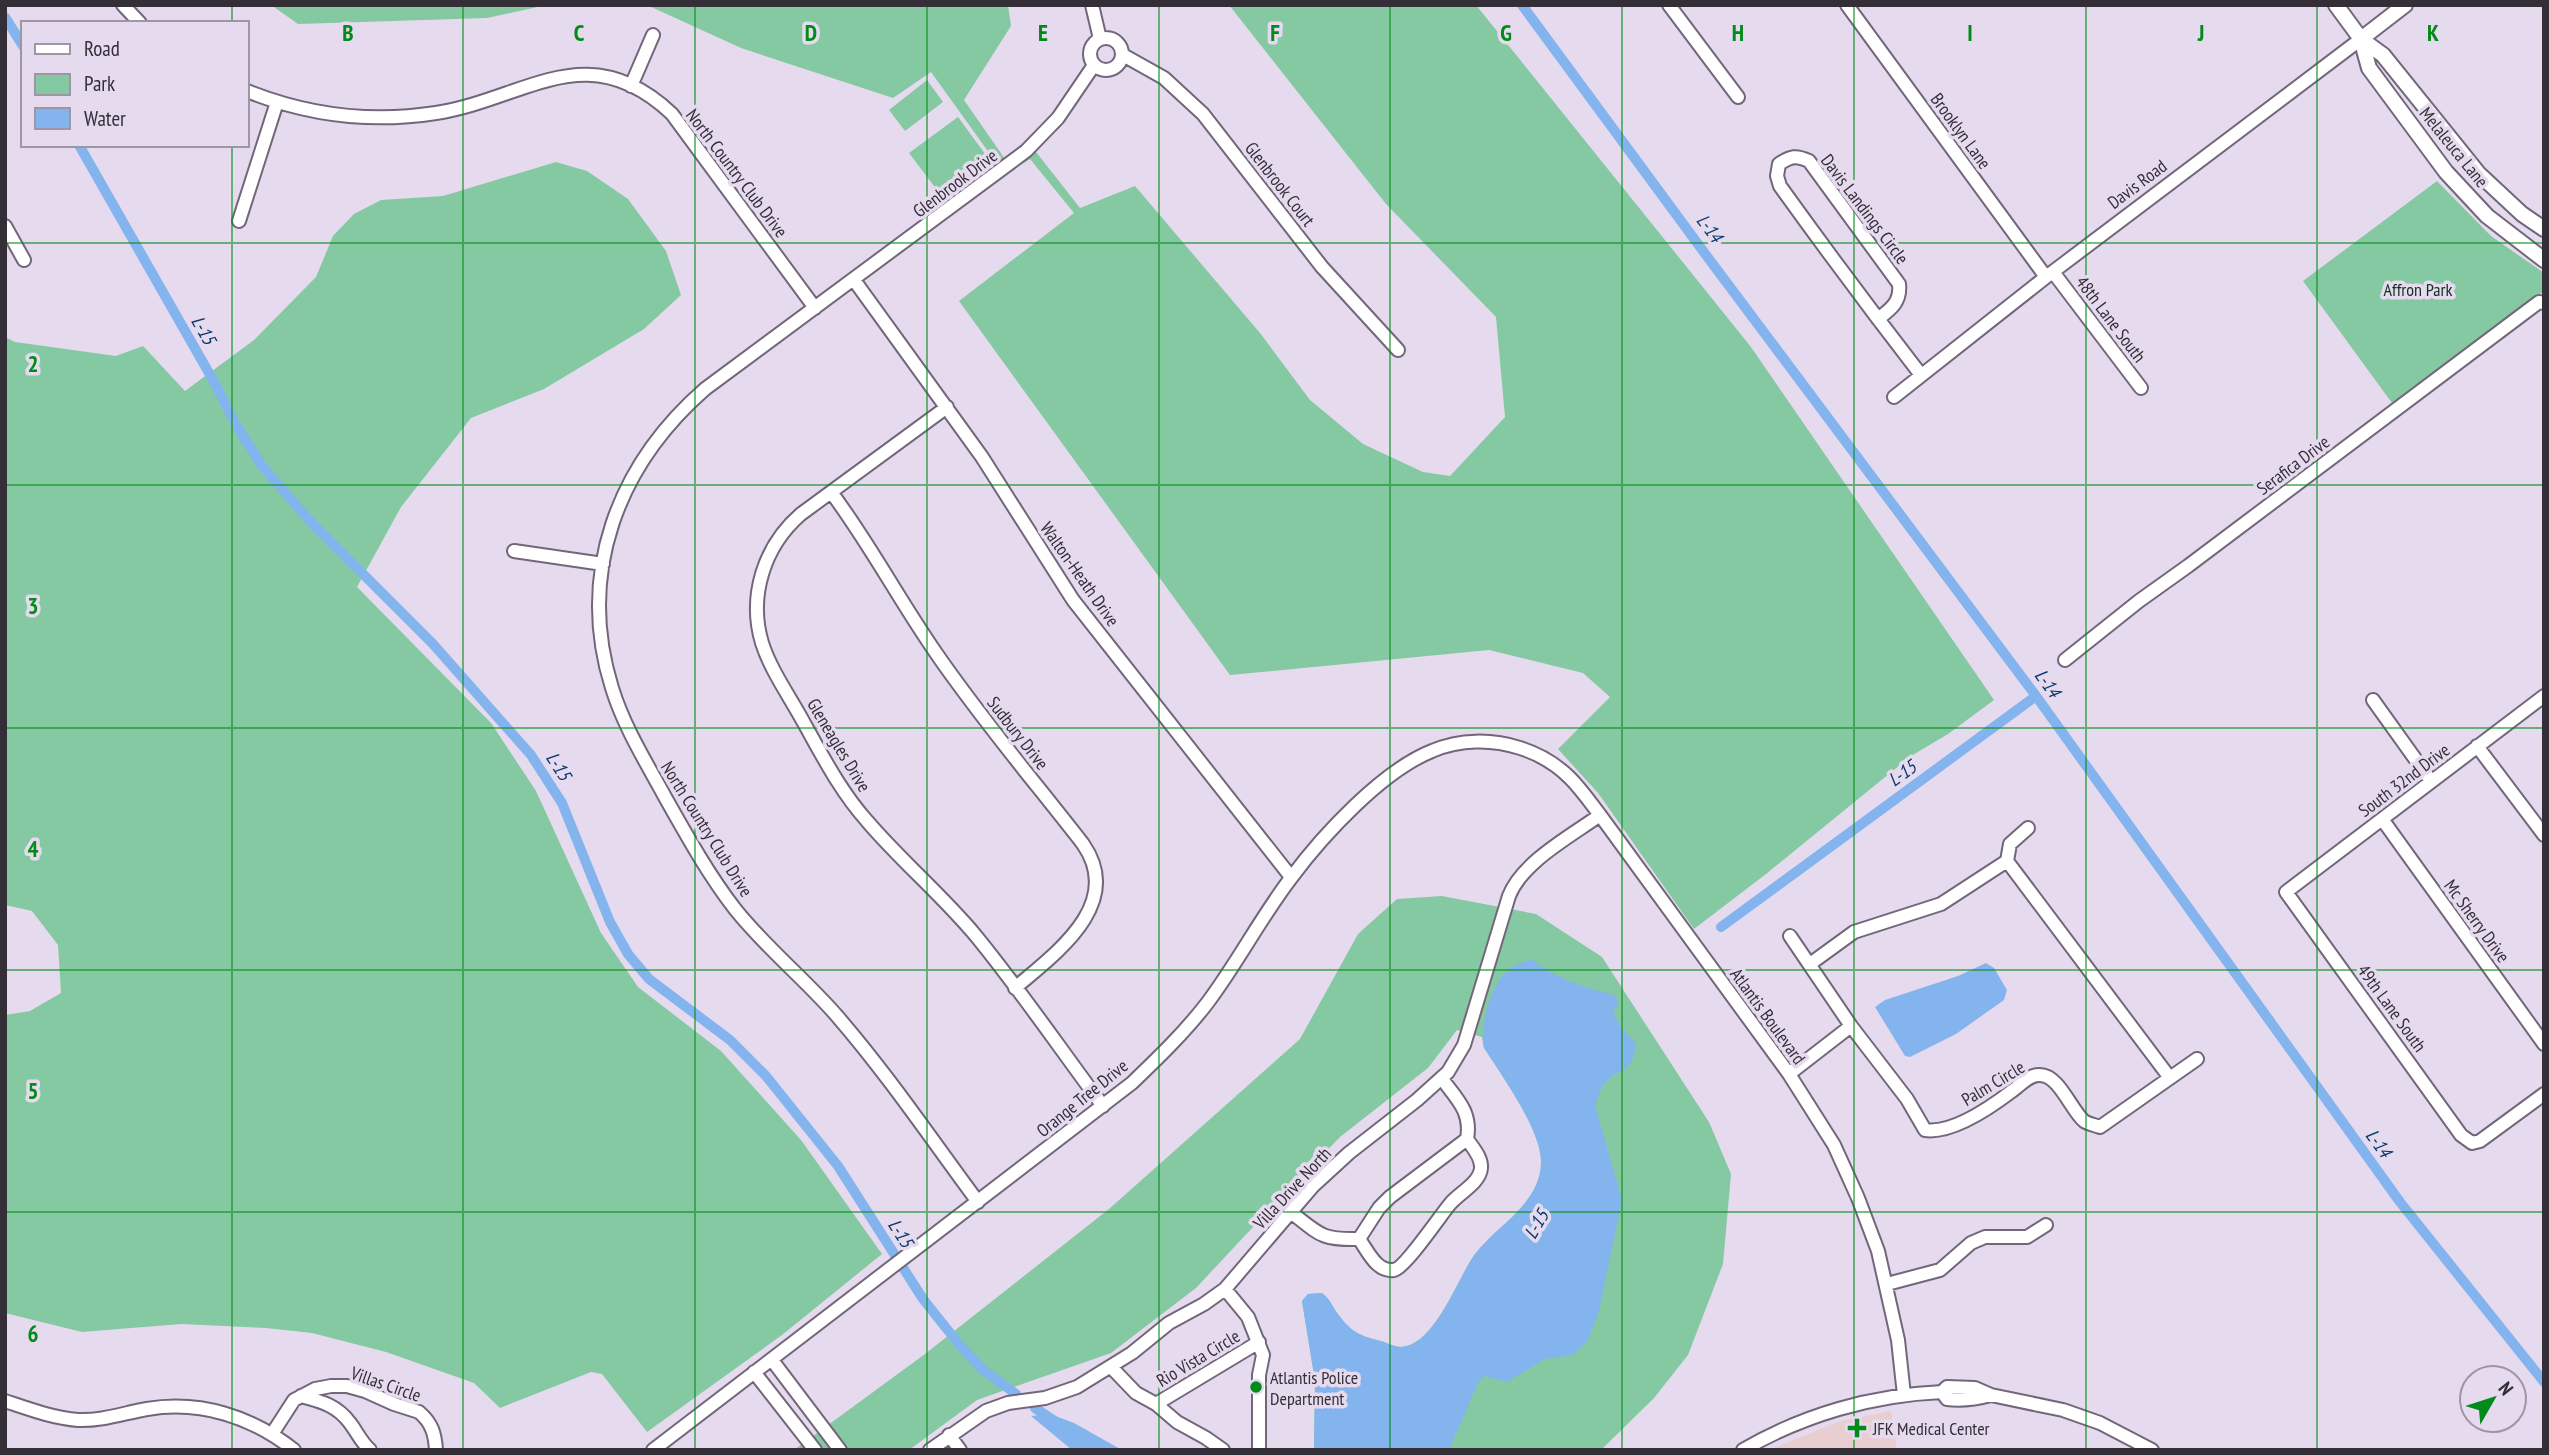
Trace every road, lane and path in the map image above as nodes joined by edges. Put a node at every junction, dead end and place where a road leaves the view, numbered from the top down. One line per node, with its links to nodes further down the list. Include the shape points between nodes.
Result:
1 (123, 5): 7 (street)
2 (1092, 5): 9 (street, Glenbrook Drive)
3 (1669, 5): 15 (street)
4 (1847, 5): 22 (street, Brooklyn Lane)
5 (2336, 5): 10 (street, Melaleuca Lane)
6 (2405, 5): 10 (street, Davis Road)
7 (139, 21)
8 (653, 36): 13 (street)
9 (1100, 39): 11 (street, via 1116,41); 12 (street, Glenbrook Drive, via 1090,52)
10 (2361, 39): 19 (street, Melaleuca Lane, via 2383,55 2477,173); 21 (street, Melaleuca Lane, via 2369,68 2446,172 2487,216); 22 (street, Davis Road)
11 (1123, 55): 12 (street, via 1111,70); 27 (street, Glenbrook Court, via 1164,78 1203,114 1322,267)
12 (1094, 65): 23 (street, Glenbrook Drive, via 1058,118 1026,151)
13 (631, 86): 16 (street, North Country Club Drive, via 604,77 571,75 467,107 387,118 330,114); 25 (street, North Country Club Drive, via 677,121)
14 (248, 91): 16 (street, North Country Club Drive)
15 (1738, 97)
16 (277, 102): 17 (street)
17 (239, 221)
18 (5, 226): 20 (street)
19 (2544, 229)
20 (24, 260)
21 (2544, 260)
22 (2050, 275): 28 (street, Davis Road); 29 (street, 48th Lane South)
23 (854, 280): 25 (street, Glenbrook Drive); 31 (street, Walton-Heath Drive)
24 (2544, 303): 35 (street, Serafica Drive, via 2539,302)
25 (815, 308): 34 (street, North Country Club Drive, via 705,389 670,422 627,487)
26 (1878, 319): 26 (street, Davis Landings Circle, via 1780,186 1779,164 1789,157 1809,162 1899,284 1899,298); 28 (street, Davis Landings Circle)
27 (1398, 350)
28 (1921, 375): 30 (street, Davis Road)
29 (2141, 388)
30 (1894, 397)
31 (947, 407): 32 (street, Gleneagles Drive); 46 (street, Walton-Heath Drive, via 1073,600)
32 (831, 492): 50 (street, Gleneagles Drive, via 795,519 769,554 757,601 762,643 846,794 884,841 950,906); 50 (street, Sudbury Drive, via 960,688 1094,864 1097,887 1087,916)
33 (514, 551): 34 (street)
34 (603, 564): 60 (street, North Country Club Drive, via 600,626 612,690 631,735 695,850 758,937 858,1041)
35 (2065, 660)
36 (2544, 696): 39 (street, South 32nd Drive)
37 (2373, 701): 40 (street)
38 (1485, 741): 41 (street, Atlantis Boulevard, via 1511,745 1555,765); 46 (street, Orange Tree Drive, via 1433,750 1402,767 1344,817)
39 (2477, 747): 40 (street, South 32nd Drive); 44 (street)
40 (2431, 781): 42 (street, South 32nd Drive)
41 (1600, 815): 54 (street, Atlantis Boulevard); 56 (street, Villa Drive North, via 1515,882 1464,1045)
42 (2382, 819): 47 (street, South 32nd Drive); 52 (street, Mc Sherry Drive)
43 (2028, 828): 45 (street, via 2010,844)
44 (2544, 835)
45 (2007, 861): 49 (street, via 1941,904 1854,932); 55 (street)
46 (1291, 877): 58 (street, Orange Tree Drive, via 1208,1002 1159,1058)
47 (2286, 892): 57 (street, 49th Lane South, via 2472,1143)
48 (1790, 936): 49 (street, Palm Circle)
49 (1810, 964): 51 (street, Palm Circle)
50 (1015, 988): 58 (street, Gleneagles Drive)
51 (1851, 1026): 54 (street); 55 (street, Palm Circle, via 1925,1130 1937,1132 1987,1110 2031,1076 2051,1078 2085,1121 2100,1126)
52 (2544, 1044)
53 (2197, 1059): 55 (street, Palm Circle)
54 (1789, 1074): 64 (street, Atlantis Boulevard, via 1851,1180)
55 (2170, 1078)
56 (1441, 1079): 59 (street, via 1467,1114); 61 (street, Villa Drive North, via 1349,1153)
57 (2544, 1094)
58 (1103, 1106): 60 (street, Orange Tree Drive)
59 (1467, 1139): 63 (street, via 1390,1197); 63 (street, via 1481,1163 1478,1177 1450,1203 1406,1263 1385,1269)
60 (978, 1202): 67 (street, Orange Tree Drive)
61 (1292, 1213): 63 (street, via 1332,1240); 65 (street, Villa Drive North)
62 (2046, 1225): 64 (street, via 2027,1237 1985,1237 1940,1270)
63 (1359, 1239)
64 (1887, 1283): 70 (street, Atlantis Boulevard)
65 (1224, 1289): 66 (street, Rio Vista Circle, via 1248,1317); 68 (street, Villa Drive North)
66 (1259, 1342): 73 (street, Rio Vista Circle); 85 (street, Rio Vista Circle, via 1263,1355)
67 (772, 1360): 69 (street, Orange Tree Drive); 81 (street)
68 (1111, 1367): 73 (street, Rio Vista Circle, via 1136,1394); 75 (street, Villa Drive North, via 1061,1394 986,1410)
69 (754, 1372): 79 (street, Orange Tree Drive); 80 (street)
70 (1905, 1395): 86 (street, via 1815,1417); 87 (street, via 1942,1392 1947,1399 1969,1401 1991,1395 2063,1410)
71 (301, 1396): 74 (street, via 289,1405); 77 (street, via 329,1403); 78 (street, Villas Circle, via 323,1387 347,1386 419,1412 430,1424)
72 (5, 1401): 74 (street, via 80,1420 151,1408 198,1408 229,1415)
73 (1156, 1404): 84 (street, Rio Vista Circle)
74 (272, 1434): 76 (street)
75 (949, 1435): 82 (street, Villa Drive North); 83 (street)
76 (294, 1450)
77 (370, 1450)
78 (436, 1450)
79 (653, 1450)
80 (815, 1450)
81 (840, 1450)
82 (930, 1450)
83 (960, 1450)
84 (1223, 1450)
85 (1259, 1450)
86 (1743, 1450)
87 (2152, 1450)

